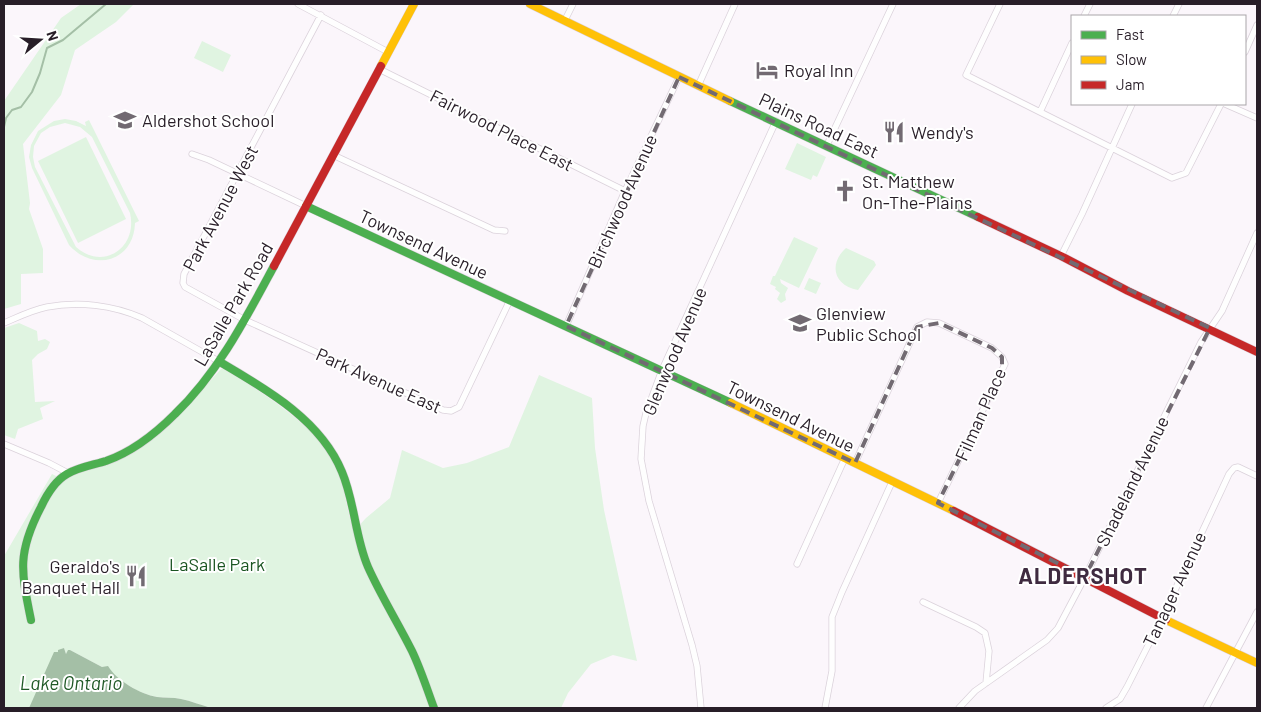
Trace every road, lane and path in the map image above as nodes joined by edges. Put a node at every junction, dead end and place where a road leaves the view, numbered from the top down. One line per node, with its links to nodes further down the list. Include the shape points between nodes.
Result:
1 (298, 4): 8 (street)
2 (414, 4): 13 (street, LaSalle Park Road)
3 (530, 4): 9 (street, Plains Road East)
4 (574, 4): 9 (street)
5 (735, 4): 16 (street)
6 (894, 4): 23 (street)
7 (1000, 4): 20 (street, via 966,75)
8 (320, 16): 13 (street); 27 (street, Park Avenue West)
9 (565, 20): 15 (street, Plains Road East)
10 (1257, 25): 12 (street)
11 (1071, 45): 20 (street)
12 (1246, 50)
13 (388, 52): 14 (street, LaSalle Park Road)
14 (379, 69): 26 (street, LaSalle Park Road); 28 (street, Fairwood Place East)
15 (679, 77): 16 (street, Plains Road East); 28 (street, Birchwood Avenue)
16 (698, 86): 22 (street, Plains Road East)
17 (1132, 105): 24 (street)
18 (1220, 105): 24 (street, via 1186,173 1172,178)
19 (1228, 105): 21 (street)
20 (1040, 112): 24 (street)
21 (1257, 118)
22 (776, 122): 23 (street, Plains Road East); 40 (street, Glenwood Avenue)
23 (827, 145): 32 (street, Plains Road East)
24 (1111, 148): 32 (street)
25 (192, 154): 27 (street)
26 (333, 156): 29 (street, LaSalle Park Road); 30 (street, via 494,230)
27 (237, 174): 29 (street); 34 (street, Park Avenue West, via 183,283 188,289)
28 (625, 191): 36 (street, Birchwood Avenue)
29 (306, 206): 33 (street, Townsend Avenue); 34 (street, LaSalle Park Road)
30 (505, 231)
31 (1257, 233): 37 (street, Shadeland Avenue, via 1222,311)
32 (1061, 256): 37 (street, Plains Road East)
33 (510, 300): 34 (street, Park Avenue East, via 465,398 459,407 451,411 442,410); 36 (street, Townsend Avenue)
34 (245, 320): 39 (street, LaSalle Park Road)
35 (4, 323): 39 (street, via 47,307 106,306 132,313)
36 (566, 326): 40 (street, Townsend Avenue)
37 (1210, 328): 38 (street, Plains Road East); 49 (street, Shadeland Avenue, via 1165,412)
38 (1257, 352)
39 (220, 362): 44 (street, LaSalle Park Road, via 175,415 145,440 116,456); 57 (street, via 262,387 302,419 317,432 332,453 345,482 367,564 414,654)
40 (662, 370): 42 (street, Townsend Avenue); 58 (street, Glenwood Avenue, via 646,413 641,459 649,501 692,645)
41 (4, 444): 44 (street)
42 (845, 458): 43 (street, Townsend Avenue); 48 (street)
43 (855, 464): 46 (street, Townsend Avenue); 47 (street, Filman Place, via 917,327 927,322 939,323 992,348 1005,364)
44 (68, 473): 53 (street, LaSalle Park Road, via 50,491 25,539 21,574)
45 (1257, 476): 52 (street, Tanager Avenue, via 1238,467 1229,474)
46 (892, 482): 47 (street, Townsend Avenue); 59 (street, via 832,617 832,671)
47 (938, 503): 49 (street, Townsend Avenue)
48 (797, 564)
49 (1085, 577): 52 (street, Townsend Avenue); 56 (street, Shadeland Avenue, via 1058,628 1047,640)
50 (923, 602): 56 (street, via 985,633 989,651)
51 (1257, 612): 54 (street)
52 (1162, 618): 54 (street, Townsend Avenue); 61 (street, Tanager Avenue, via 1120,699)
53 (31, 620)
54 (1235, 652): 55 (street, Townsend Avenue); 62 (street)
55 (1257, 663)
56 (986, 683): 60 (street, Shadeland Avenue)
57 (434, 708)
58 (702, 708)
59 (825, 708)
60 (959, 708)
61 (1106, 708)
62 (1206, 708)

